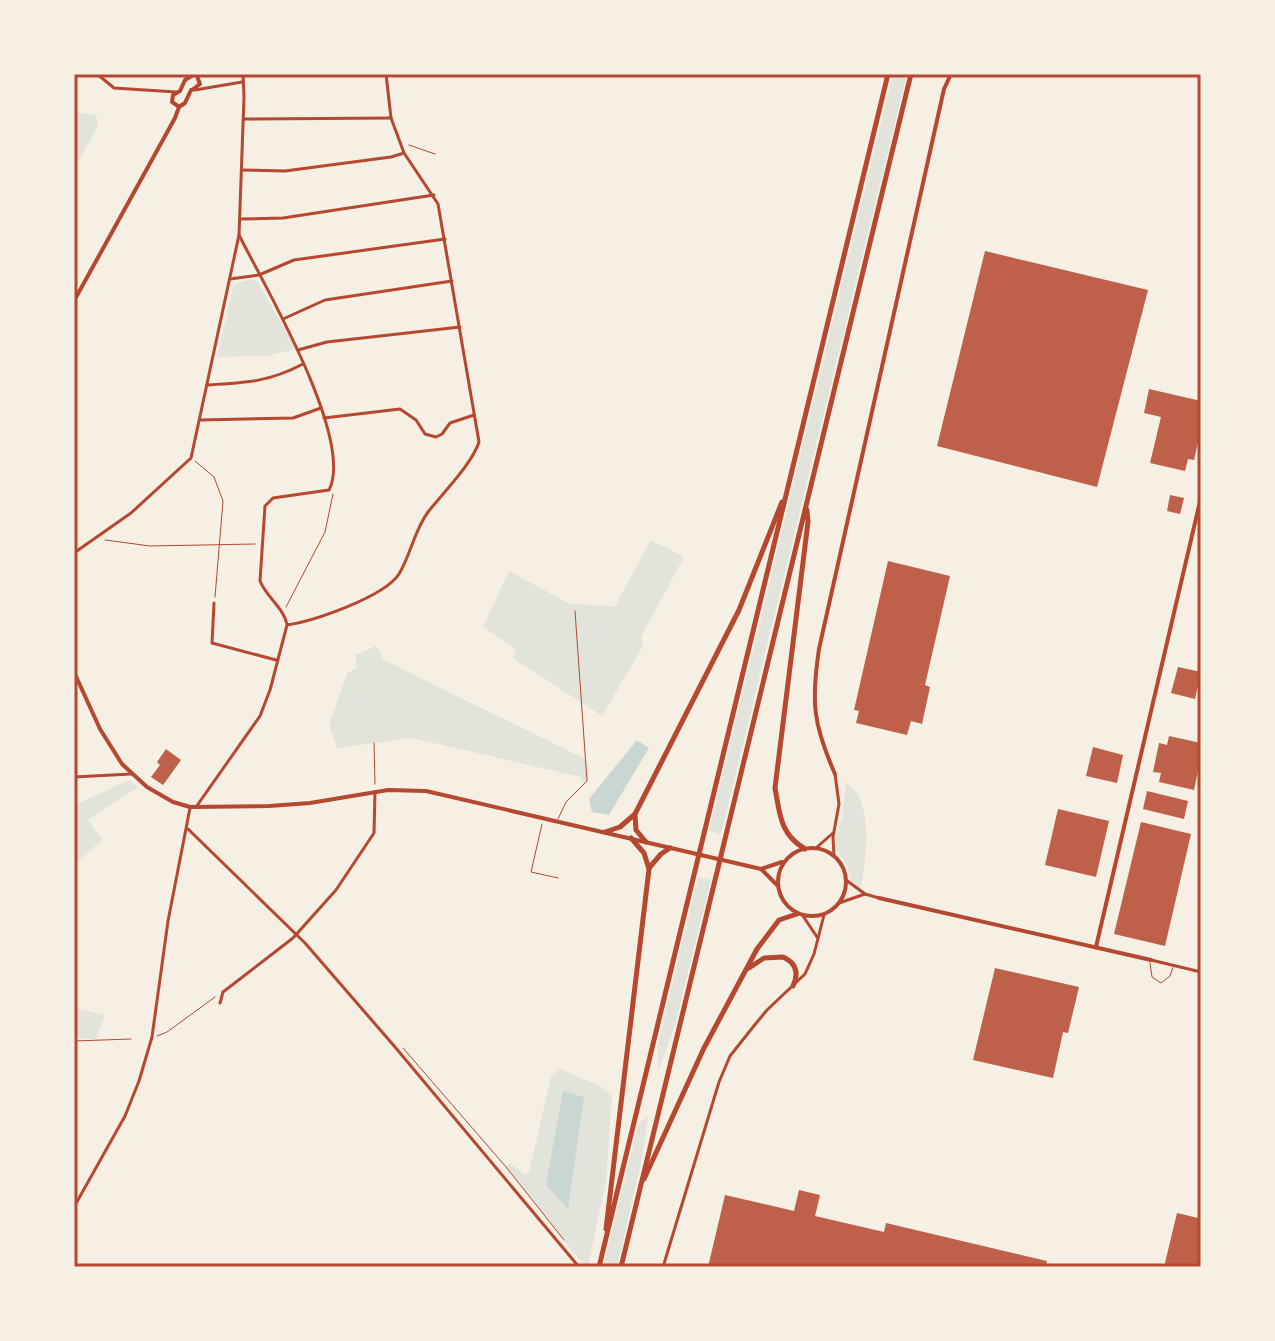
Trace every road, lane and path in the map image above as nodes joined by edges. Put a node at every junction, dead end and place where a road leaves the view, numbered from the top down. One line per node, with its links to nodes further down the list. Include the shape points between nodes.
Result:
1 (97, 74): 15 (street, via 114,88)
2 (192, 74): 10 (street); 12 (street)
3 (241, 74): 11 (street)
4 (386, 74): 20 (street)
5 (456, 74): 6 (street)
6 (571, 74)
7 (888, 74): 45 (highway)
8 (911, 74): 47 (highway)
9 (951, 74): 60 (street, via 819,649 813,710)
10 (200, 80): 13 (street); 14 (street)
11 (242, 82): 13 (street); 21 (street)
12 (185, 84): 14 (street); 16 (street)
13 (210, 87): 14 (street)
14 (192, 90): 17 (street)
15 (161, 91): 16 (street); 18 (street)
16 (178, 92): 17 (street); 18 (street)
17 (186, 96): 19 (street)
18 (171, 98): 19 (street)
19 (179, 107): 33 (street)
20 (391, 118): 21 (street); 22 (street)
21 (244, 119): 25 (street)
22 (399, 141): 23 (street); 24 (path)
23 (404, 153): 25 (street, via 285,171); 26 (street)
24 (435, 154)
25 (242, 170): 27 (street)
26 (434, 195): 27 (street, via 283,218); 29 (street)
27 (240, 219): 28 (street)
28 (239, 235): 30 (street); 31 (street)
29 (445, 239): 30 (street, via 294,260); 32 (street)
30 (259, 275): 31 (street); 34 (street)
31 (230, 279): 38 (street)
32 (452, 281): 34 (street, via 325,300); 35 (street)
33 (74, 301)
34 (283, 319): 36 (street)
35 (460, 327): 36 (street); 40 (street)
36 (297, 350): 37 (street)
37 (304, 363): 38 (street, via 278,377); 39 (street)
38 (207, 385): 42 (street)
39 (321, 408): 41 (street); 42 (street, via 293,418)
40 (474, 415): 41 (street, via 450,423 436,437 425,434 400,409); 55 (street, via 479,442 473,455 422,520 396,578 352,604)
41 (324, 418): 44 (street, via 332,451)
42 (200, 420): 43 (street)
43 (191, 458): 48 (street); 50 (path, via 214,477 223,501)
44 (331, 488): 49 (street, via 270,499); 54 (path, via 326,529)
45 (786, 494): 64 (highway, via 739,610); 103 (highway)
46 (1201, 497): 89 (street)
47 (806, 505): 74 (highway, via 775,788 787,836); 101 (highway)
48 (100, 536): 50 (path, via 130,545); 51 (street)
49 (262, 544): 50 (path); 54 (street, via 261,584)
50 (220, 546): 52 (path)
51 (74, 553)
52 (214, 603): 56 (street, via 212,643)
53 (575, 611): 66 (lane, via 587,781 566,802)
54 (283, 613): 55 (street)
55 (287, 625): 56 (street)
56 (276, 660): 63 (street, via 260,716)
57 (74, 672): 59 (street, via 100,729)
58 (374, 743): 62 (path)
59 (131, 774): 61 (street); 63 (street, via 173,802)
60 (835, 774): 69 (street, via 839,804)
61 (74, 777)
62 (375, 792): 63 (street, via 296,805); 65 (street, via 426,791); 87 (street, via 374,833 336,890)
63 (193, 807): 67 (street)
64 (635, 814): 68 (highway); 71 (highway, via 636,830)
65 (544, 818): 66 (street); 79 (path, via 531,872)
66 (557, 821): 68 (street)
67 (188, 829): 87 (street); 97 (street, via 168,921)
68 (605, 832): 70 (street)
69 (833, 833): 73 (street); 75 (street)
70 (631, 838): 71 (street); 77 (highway)
71 (646, 842): 72 (street)
72 (670, 848): 77 (highway); 78 (street)
73 (816, 848): 74 (street); 75 (street)
74 (805, 849): 76 (street)
75 (834, 856): 80 (street)
76 (784, 861): 78 (street); 81 (street)
77 (649, 869): 103 (highway)
78 (761, 869): 81 (street)
79 (558, 878)
80 (846, 880): 82 (street); 84 (street)
81 (777, 885): 85 (street, via 783,902)
82 (865, 894): 83 (street); 84 (street)
83 (879, 898): 89 (street)
84 (839, 903): 86 (street)
85 (800, 915): 86 (street); 88 (street); 92 (highway, via 777,923)
86 (824, 915): 88 (street)
87 (296, 935): 95 (street); 105 (street)
88 (817, 937): 94 (street, via 808,969)
89 (1096, 947): 90 (street)
90 (1151, 960): 91 (street); 91 (lane, via 1152,977 1161,983)
91 (1174, 965): 93 (street)
92 (745, 971): 94 (highway, via 764,958 783,957 795,968); 101 (highway)
93 (1201, 972)
94 (793, 986): 108 (street, via 730,1056)
95 (221, 995): 96 (street); 97 (path, via 163,1035)
96 (220, 1003)
97 (152, 1037): 102 (street, via 125,1116)
98 (131, 1039): 99 (path)
99 (74, 1041)
100 (404, 1050): 104 (path)
101 (641, 1184): 107 (highway)
102 (74, 1207)
103 (606, 1238): 106 (highway)
104 (565, 1241)
105 (579, 1267)
106 (599, 1267)
107 (621, 1267)
108 (663, 1267)

